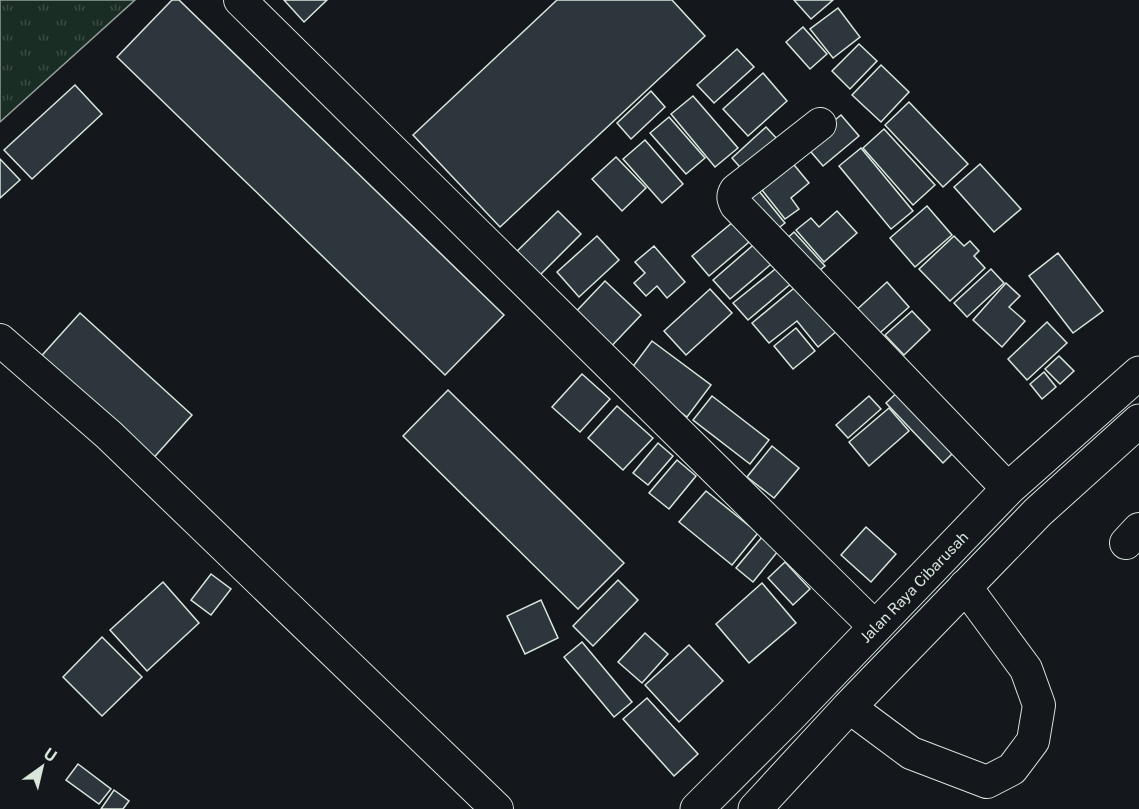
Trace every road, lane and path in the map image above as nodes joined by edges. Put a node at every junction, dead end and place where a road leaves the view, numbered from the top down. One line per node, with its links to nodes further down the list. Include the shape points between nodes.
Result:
1 (240, 0): 8 (street)
2 (820, 124): 6 (street, via 736,190 736,205)
3 (0, 340): 10 (street, via 109,435)
4 (1139, 373): 6 (main road, Jalan Raya Cibarusah)
5 (1139, 421): 7 (main road, via 1038,512)
6 (1008, 489): 8 (main road, Jalan Raya Cibarusah)
7 (965, 586): 9 (main road); 9 (street, via 1026,669 1039,705 1033,741 1012,769 987,782 976,778 911,753)
8 (875, 627): 11 (main road, Jalan Raya Cibarusah)
9 (849, 707): 12 (main road)
10 (497, 809)
11 (697, 809)
12 (755, 809)

